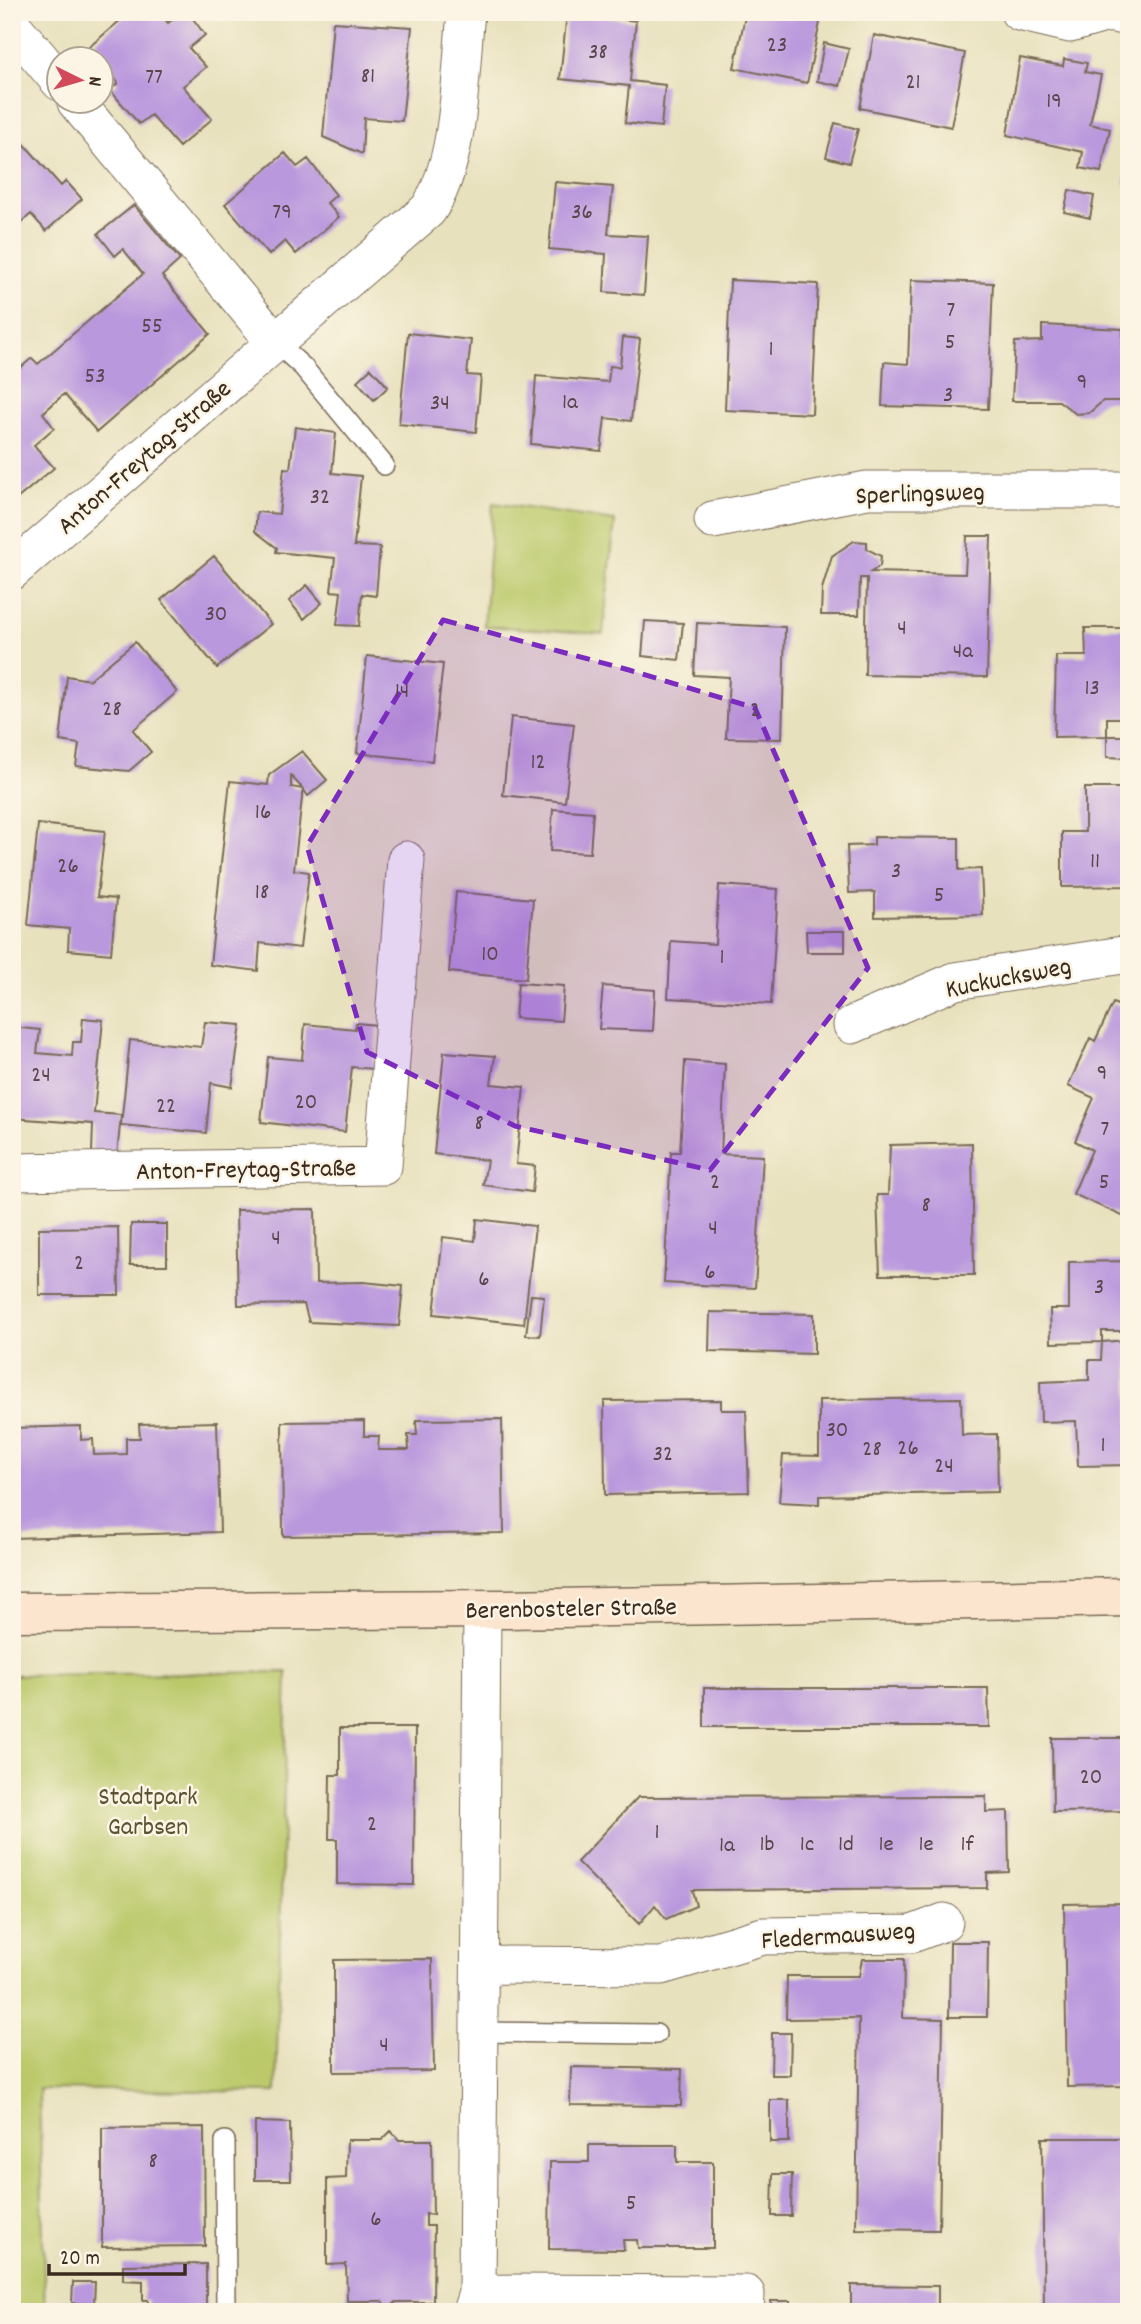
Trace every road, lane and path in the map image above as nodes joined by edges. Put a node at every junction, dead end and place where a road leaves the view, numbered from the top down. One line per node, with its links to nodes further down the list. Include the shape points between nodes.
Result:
1 (466, 12): 7 (street, Anton-Freytag-Straße, via 450,166 441,191 428,210)
2 (1019, 12): 3 (street, via 1069,24 1108,13)
3 (1129, 17)
4 (12, 25): 5 (street)
5 (46, 65)
6 (88, 116): 7 (street)
7 (274, 341): 8 (lane, via 303,367); 11 (street, Anton-Freytag-Straße)
8 (384, 465)
9 (1129, 490): 10 (street, Sperlingsweg, via 867,490)
10 (713, 520)
11 (12, 570)
12 (406, 860): 15 (street, Anton-Freytag-Straße, via 383,1166)
13 (1129, 954): 14 (street, Kuckucksweg, via 955,981)
14 (852, 1025)
15 (12, 1172)
16 (1129, 1597): 17 (street, Berenbosteler Straße)
17 (482, 1609): 18 (street, Berenbosteler Straße); 20 (street)
18 (12, 1612)
19 (944, 1922): 20 (street, Fledermausweg, via 912,1934 763,1936 662,1966)
20 (482, 1965): 21 (street)
21 (480, 2032): 22 (lane); 24 (street)
22 (656, 2034)
23 (225, 2141): 25 (lane)
24 (474, 2302): 26 (street, via 746,2294)
25 (226, 2312)
26 (746, 2312)

